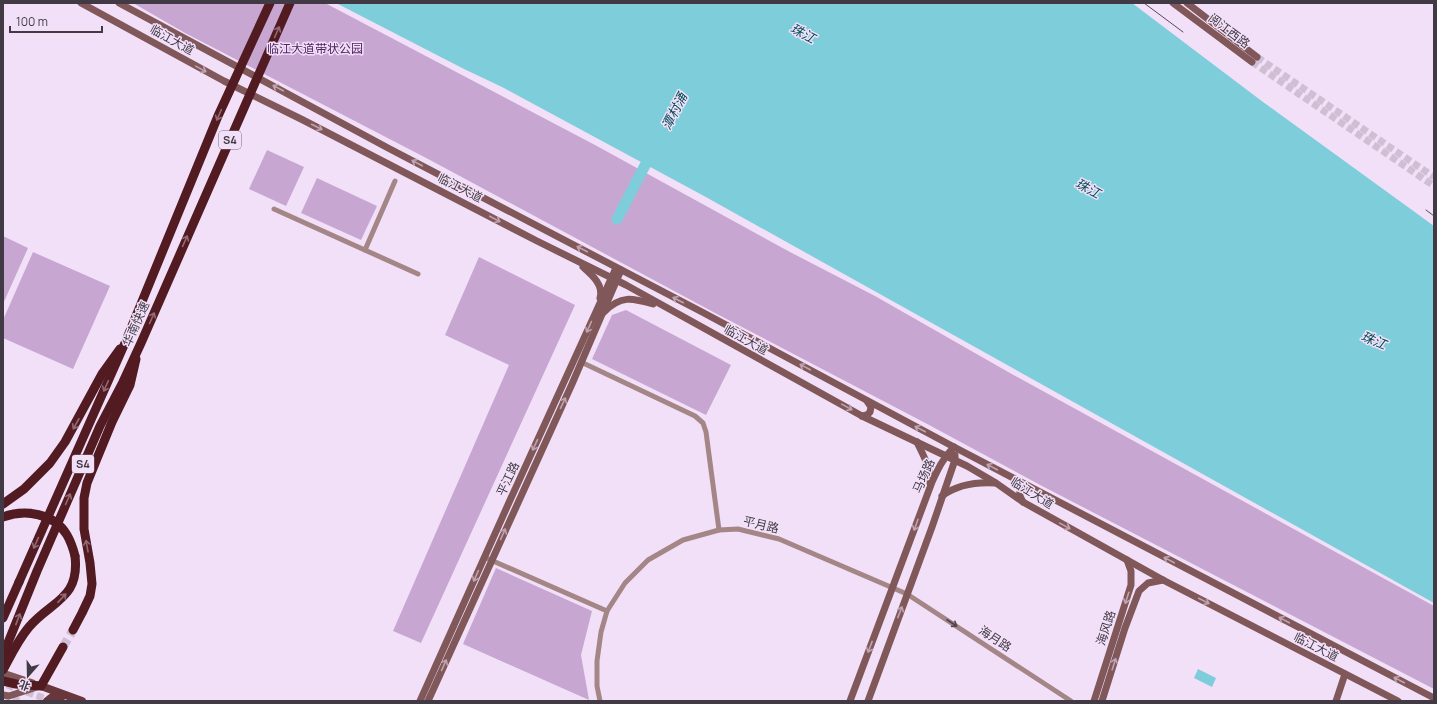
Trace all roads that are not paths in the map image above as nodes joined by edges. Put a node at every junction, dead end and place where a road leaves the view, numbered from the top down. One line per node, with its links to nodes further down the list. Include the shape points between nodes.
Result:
1 (81, 3): 12 (main road, 临江大道, one-way to 12, via 224,81)
2 (118, 3): 13 (main road, 临江大道, one-way to 2)
3 (270, 3): 20 (highway, 华南快速 / S4, one-way to 20, bridge, via 218,116)
4 (290, 3): 21 (highway, 华南快速 / S4, one-way to 4, bridge)
5 (1173, 3): 8 (main road, 阅江西路)
6 (1187, 3): 7 (main road, 阅江西路)
7 (1257, 56)
8 (1252, 62)
9 (395, 181): 11 (street)
10 (274, 209): 11 (street)
11 (365, 250): 14 (street)
12 (579, 262): 15 (main road, 临江大道); 18 (main road, via 600,287)
13 (619, 269): 15 (main road, 平江路); 17 (main road, 临江大道, one-way to 13)
14 (418, 274)
15 (614, 280): 16 (main road, 临江大道); 18 (main road, 平江路)
16 (668, 309): 18 (main road, via 632,298 615,303); 19 (main road, 临江大道)
17 (702, 312): 19 (main road, via 695,313 693,317); 23 (main road, 临江大道, one-way to 17)
18 (598, 314): 22 (main road, 平江路); 37 (main road, 平江路, one-way to 37)
19 (696, 324): 24 (main road, 临江大道, one-way to 24)
20 (125, 343): 33 (highway, one-way to 33, bridge, via 102,374 65,442 50,463 24,489); 40 (highway, 华南快速 / S4, one-way to 40, bridge)
21 (141, 343): 46 (highway, one-way to 21, bridge, via 90,596 92,584 84,529 84,498 87,484 130,385); 48 (highway, 华南快速 / S4, one-way to 21, bridge, via 100,426)
22 (581, 362): 36 (street, via 695,416 703,423); 37 (main road, 平江路, one-way to 22)
23 (867, 401): 24 (main road, via 871,407 870,412); 26 (main road, 临江大道, one-way to 23)
24 (862, 416): 25 (main road, 临江大道)
25 (917, 442): 27 (main road, 临江大道); 31 (main road, via 930,474)
26 (954, 447): 27 (main road, 马场路); 28 (main road, 马场路); 30 (main road, 临江大道, one-way to 26)
27 (945, 456): 28 (main road, 临江大道); 31 (main road, 马场路)
28 (955, 460): 29 (main road, 临江大道); 32 (main road, 马场路)
29 (996, 483): 32 (main road, via 981,482 959,486); 34 (main road, 临江大道)
30 (1031, 488): 34 (main road, via 1020,489 1020,498); 55 (main road, 临江大道, one-way to 30)
31 (930, 489): 32 (main road, via 938,487); 41 (main road, 马场路, one-way to 41)
32 (942, 496): 42 (main road, 马场路)
33 (5, 502)
34 (1023, 502): 38 (main road, 临江大道, one-way to 38)
35 (3, 517): 49 (highway, one-way to 35, bridge, via 29,627 68,592 76,564 67,534 54,522 44,516 25,512)
36 (719, 530): 41 (street, 平月路, via 738,529 779,539); 44 (street, 平月路, via 683,540 648,560 625,583)
37 (488, 559): 44 (street); 58 (main road, 平江路, one-way to 58); 59 (main road, 平江路, one-way to 37)
38 (1127, 560): 39 (main road, 临江大道); 64 (main road, 海风路, one-way to 64, via 1131,570 1131,585)
39 (1163, 580): 50 (main road, 临江大道, one-way to 50); 65 (main road, 海风路, one-way to 39, via 1139,591 1148,583)
40 (19, 582): 43 (highway); 45 (highway, 华南快速 / S4)
41 (893, 588): 42 (street, 平月路); 61 (main road, 马场路, one-way to 61)
42 (907, 594): 62 (main road, 马场路, one-way to 42); 63 (street, 海月路, one-way to 63)
43 (3, 610)
44 (608, 611): 60 (street, 平月路, via 601,632 597,661)
45 (3, 618)
46 (73, 630)
47 (63, 647): 52 (highway)
48 (3, 655)
49 (3, 671): 52 (main road)
50 (1345, 674): 66 (main road); 67 (main road, 临江大道)
51 (3, 681): 52 (highway)
52 (41, 686): 53 (main road, via 9,696); 54 (main road)
53 (3, 695)
54 (66, 696): 56 (main road, via 52,697); 57 (main road)
55 (1434, 698)
56 (47, 701)
57 (82, 701)
58 (420, 701)
59 (428, 701)
60 (600, 701)
61 (850, 701)
62 (868, 701)
63 (1072, 701)
64 (1094, 701)
65 (1102, 701)
66 (1336, 701)
67 (1398, 701)

